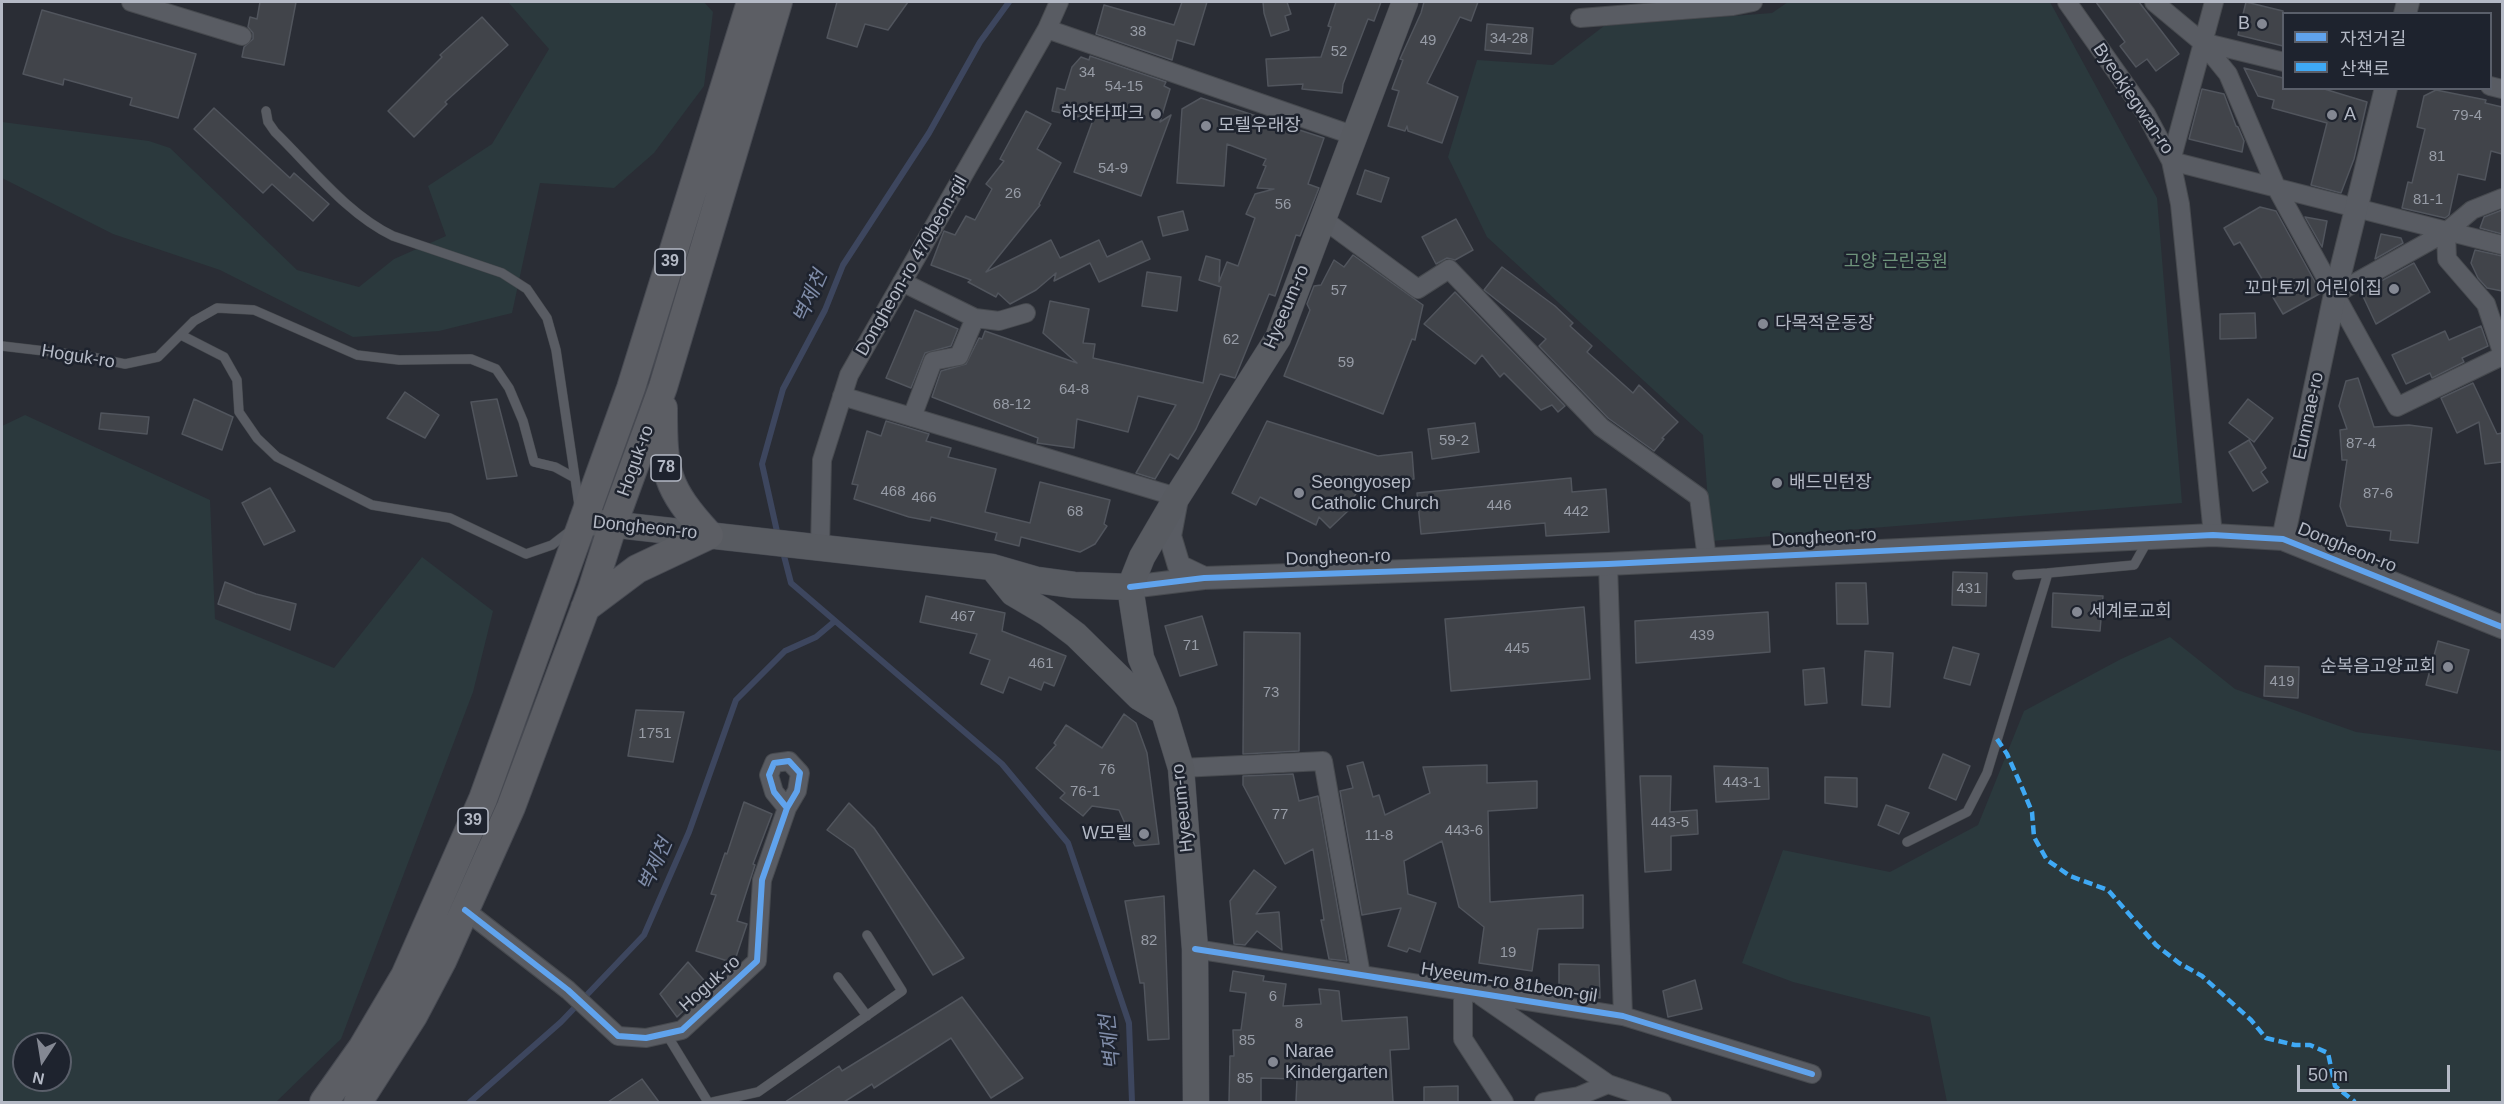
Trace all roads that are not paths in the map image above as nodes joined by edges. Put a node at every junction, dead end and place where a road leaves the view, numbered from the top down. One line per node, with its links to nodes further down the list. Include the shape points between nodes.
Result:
1 (131, 2): 12 (street)
2 (751, 2): 37 (main road, Hoguk-ro / 39, via 631,388)
3 (778, 2): 32 (main road, Hoguk-ro / 39)
4 (1059, 2): 11 (street, Dongheon-ro 470beon-gil)
5 (1405, 2): 17 (main road, Hyeeum-ro)
6 (1753, 2): 10 (street)
7 (2067, 2): 18 (street, Byeokjegwan-ro, via 2146,114)
8 (2154, 2): 13 (street)
9 (2214, 2): 13 (street, Byeokjegwan-ro)
10 (1580, 18)
11 (1047, 29): 17 (street); 25 (street, Dongheon-ro 470beon-gil)
12 (242, 36)
13 (2202, 42): 14 (street); 18 (street, Byeokjegwan-ro); 19 (street, via 2228,74)
14 (2282, 62)
15 (2386, 90): 21 (street, Eumnae-ro)
16 (266, 111): 35 (lane, via 275,132 376,228 502,273 527,289 547,318)
17 (1355, 136): 22 (main road, Hyeeum-ro)
18 (2171, 161): 19 (street); 40 (street, via 2180,204)
19 (2277, 189): 21 (street); 26 (street)
20 (2502, 198): 23 (street, via 2472,210)
21 (2356, 209): 23 (street); 26 (street, Eumnae-ro)
22 (1323, 219): 36 (main road, Hyeeum-ro, via 1278,338); 44 (street, via 1418,289 1449,269 1601,427 1699,496)
23 (2446, 232): 24 (street); 26 (street); 31 (street, via 2447,259 2486,304)
24 (2502, 245)
25 (902, 282): 28 (street); 33 (street, Dongheon-ro 470beon-gil, via 849,375)
26 (2335, 294): 31 (street, via 2397,407); 42 (street, Eumnae-ro)
27 (1026, 313): 28 (street, via 999,321)
28 (975, 318): 34 (street, via 958,356 933,361)
29 (181, 335): 30 (lane, Hoguk-ro, via 158,357 125,364); 35 (lane, Hoguk-ro, via 194,321 217,308 254,310 357,355 399,360 471,359 496,369 509,388 534,462); 37 (lane, via 224,357 237,380 239,412 257,438 277,457 372,506 450,518 526,554 552,545)
30 (2, 346)
31 (2502, 354)
32 (663, 387): 38 (main road, Hoguk-ro / 39); 39 (main road, 78, via 663,450 668,479)
33 (843, 396): 34 (street); 43 (street, Dongheon-ro 470beon-gil, via 822,460)
34 (912, 417): 36 (street)
35 (575, 478): 37 (lane, Hoguk-ro)
36 (1177, 497): 49 (street, via 1170,536 1179,566); 50 (main road, Hyeeum-ro, via 1142,557)
37 (582, 521): 38 (main road, Dongheon-ro); 68 (main road, Hoguk-ro / 39, via 483,799 405,976 363,1047)
38 (613, 524): 39 (main road, Dongheon-ro); 51 (main road, Hoguk-ro / 39)
39 (709, 535): 43 (main road, Dongheon-ro); 51 (main road, via 637,569)
40 (2212, 535): 41 (street, Dongheon-ro); 42 (street, Dongheon-ro)
41 (2149, 538): 44 (street, Dongheon-ro); 47 (lane, via 2134,565)
42 (2283, 539): 52 (street, Dongheon-ro)
43 (812, 547): 46 (main road, Dongheon-ro)
44 (1707, 559): 45 (street, Dongheon-ro)
45 (1608, 564): 49 (street, Dongheon-ro); 64 (street)
46 (992, 567): 50 (main road, Dongheon-ro, via 1036,580); 53 (main road, via 1013,593 1076,635 1139,696)
47 (2048, 573): 48 (lane); 56 (lane, via 1988,773 1967,812)
48 (2017, 575)
49 (1204, 578): 50 (street, Dongheon-ro)
50 (1130, 587): 53 (main road, Hyeeum-ro, via 1141,658)
51 (585, 608): 57 (main road, Hoguk-ro / 39, via 511,807)
52 (2502, 627)
53 (1164, 712): 54 (main road, Hyeeum-ro)
54 (1181, 768): 59 (main road, Hyeeum-ro); 60 (street, via 1323,761)
55 (787, 808): 65 (street, Hoguk-ro, via 762,880 757,961 682,1030)
56 (1907, 842)
57 (465, 910): 65 (street, Hoguk-ro, via 567,990 618,1036); 69 (main road, Hoguk-ro / 39, via 413,1016)
58 (867, 935): 63 (lane, via 902,991)
59 (1195, 949): 60 (street, Hyeeum-ro 81beon-gil); 72 (main road, Hyeeum-ro)
60 (1361, 975): 62 (street, Hyeeum-ro 81beon-gil)
61 (838, 977): 63 (lane)
62 (1470, 992): 64 (street, Hyeeum-ro 81beon-gil); 67 (street); 73 (street, via 1463,1040)
63 (867, 1016): 71 (lane, via 758,1092)
64 (1623, 1016): 66 (street, Hyeeum-ro 81beon-gil)
65 (667, 1035): 70 (lane)
66 (1812, 1074)
67 (1608, 1084): 74 (street, via 1580,1096); 75 (street)
68 (324, 1102)
69 (358, 1102)
70 (708, 1102)
71 (713, 1102)
72 (1196, 1102)
73 (1504, 1102)
74 (1544, 1102)
75 (1662, 1102)

